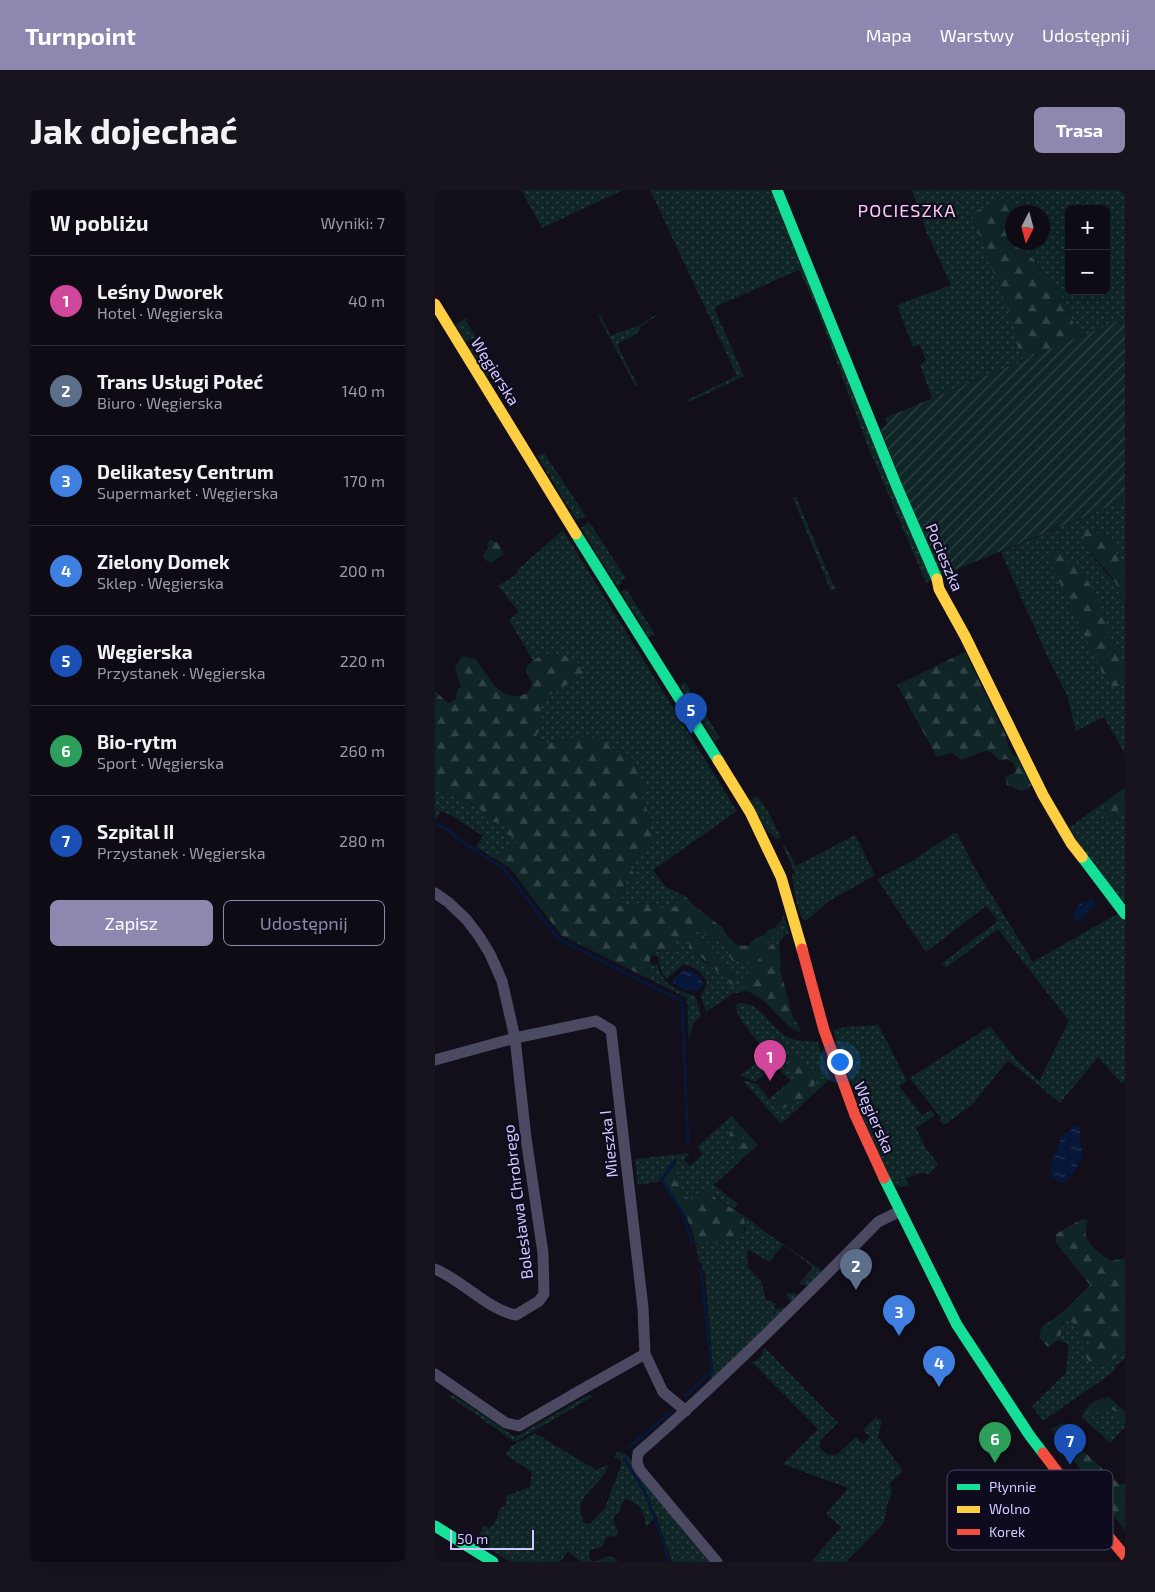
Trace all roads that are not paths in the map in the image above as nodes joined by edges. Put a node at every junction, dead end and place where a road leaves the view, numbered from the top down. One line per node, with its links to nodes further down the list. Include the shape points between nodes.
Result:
1 (777, 190): 4 (main road, Pocieszka, via 939,589 1043,795 1071,843)
2 (435, 304): 7 (main road, Węgierska, via 753,818 793,911 839,1074)
3 (435, 893): 5 (street, via 466,920 490,954 502,981)
4 (1125, 914)
5 (515, 1038): 6 (street); 8 (street, Bolesława Chrobrego, via 543,1253 544,1294 539,1301 516,1315 511,1314); 9 (street, Mieszka I, via 597,1021 611,1030 643,1308)
6 (435, 1060)
7 (901, 1211): 11 (street, via 879,1222); 12 (main road, Węgierska, via 957,1325)
8 (435, 1269)
9 (645, 1354): 10 (street, via 519,1426 506,1423); 11 (street, Mieszka I, via 663,1392)
10 (435, 1374)
11 (686, 1411): 17 (street, via 638,1453 637,1462 640,1470)
12 (1056, 1470)
13 (435, 1526): 16 (main road)
14 (1113, 1542): 15 (main road, Węgierska)
15 (1125, 1556)
16 (493, 1562)
17 (717, 1562)

